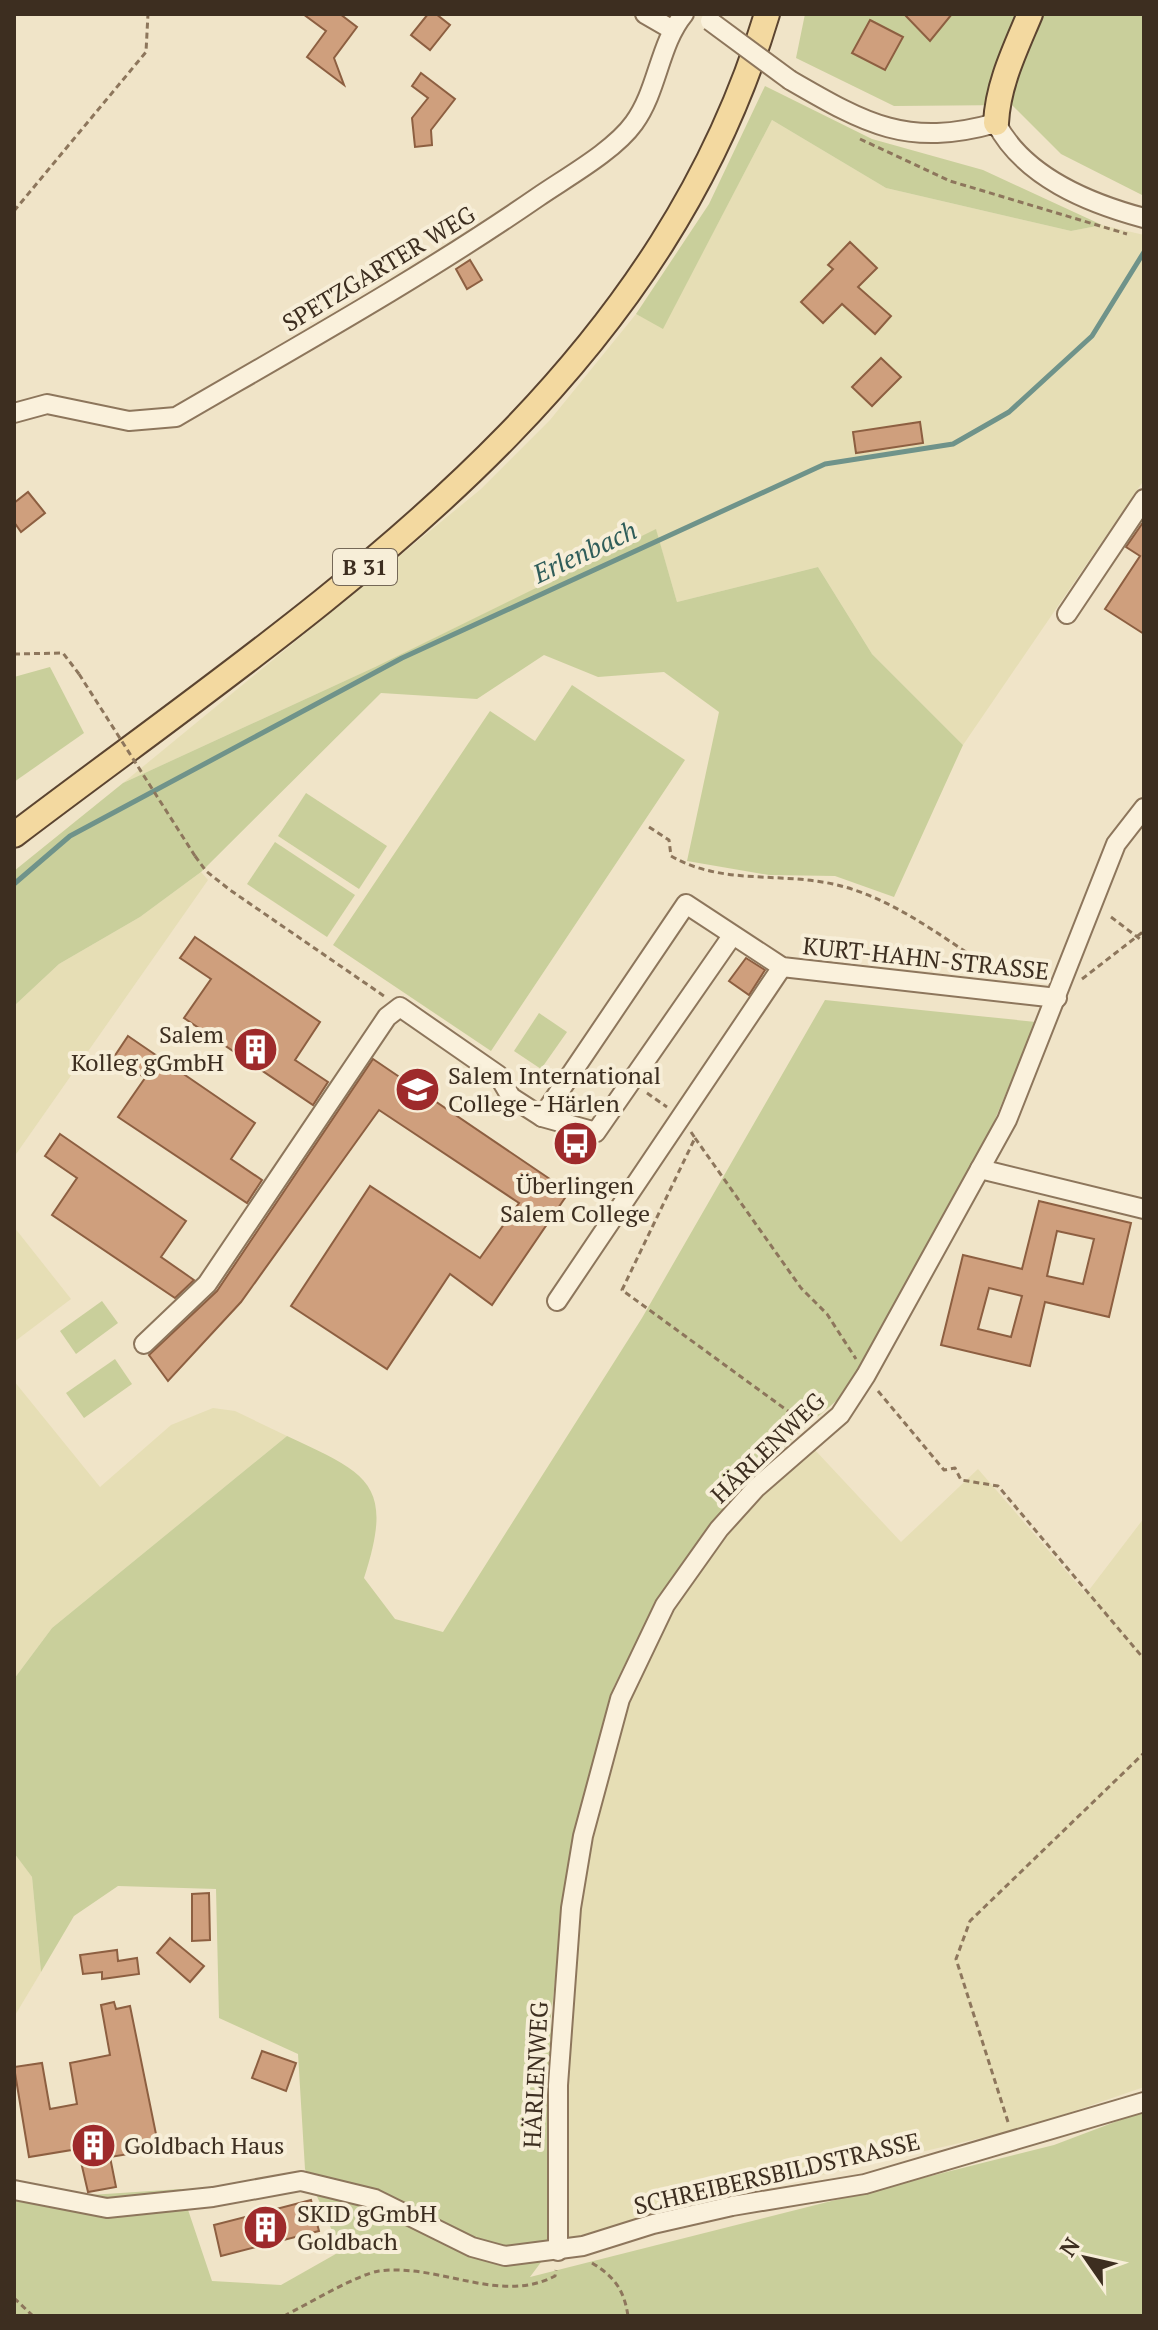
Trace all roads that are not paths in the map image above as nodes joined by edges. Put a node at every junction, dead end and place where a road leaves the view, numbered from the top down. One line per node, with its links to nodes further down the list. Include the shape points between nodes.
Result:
1 (645, 14): 6 (street)
2 (684, 14): 6 (street, SPETZGARTER WEG)
3 (767, 14): 13 (main road, B 31, via 724,126 672,225 611,317 531,415 369,564)
4 (1030, 14): 7 (main road, via 1000,88)
5 (706, 18): 7 (street, bridge, via 790,80 845,111 898,131 938,135)
6 (671, 29): 9 (street, SPETZGARTER WEG, via 665,56 634,123 593,159 426,272 176,417 129,421 47,404)
7 (996, 123): 8 (street, via 1012,149 1044,176)
8 (1144, 218)
9 (14, 413)
10 (1144, 499): 11 (street)
11 (1067, 614)
12 (1144, 808): 16 (street, KURT-HAHN-STRASSE, via 1116,844)
13 (14, 835)
14 (732, 936): 15 (street, KURT-HAHN-STRASSE); 17 (street, via 596,1132); 17 (street, KURT-HAHN-STRASSE, via 686,904)
15 (782, 967): 16 (street, KURT-HAHN-STRASSE); 20 (street)
16 (1057, 998): 18 (street, HÄRLENWEG, via 1007,1120)
17 (542, 1117): 21 (street, via 511,1097 498,1075 400,1007 387,1017 207,1284)
18 (980, 1169): 19 (street); 24 (street, HÄRLENWEG, via 840,1415 756,1488 719,1529 665,1605 620,1699 583,1836 571,1908 558,2085)
19 (1144, 1209)
20 (557, 1301)
21 (144, 1344)
22 (1144, 2102): 24 (street, SCHREIBERSBILDSTRASSE, via 865,2184 732,2206)
23 (14, 2190): 24 (street, SCHREIBERSBILDSTRASSE, via 107,2208 301,2181 375,2199 472,2247 505,2256)
24 (558, 2251)

